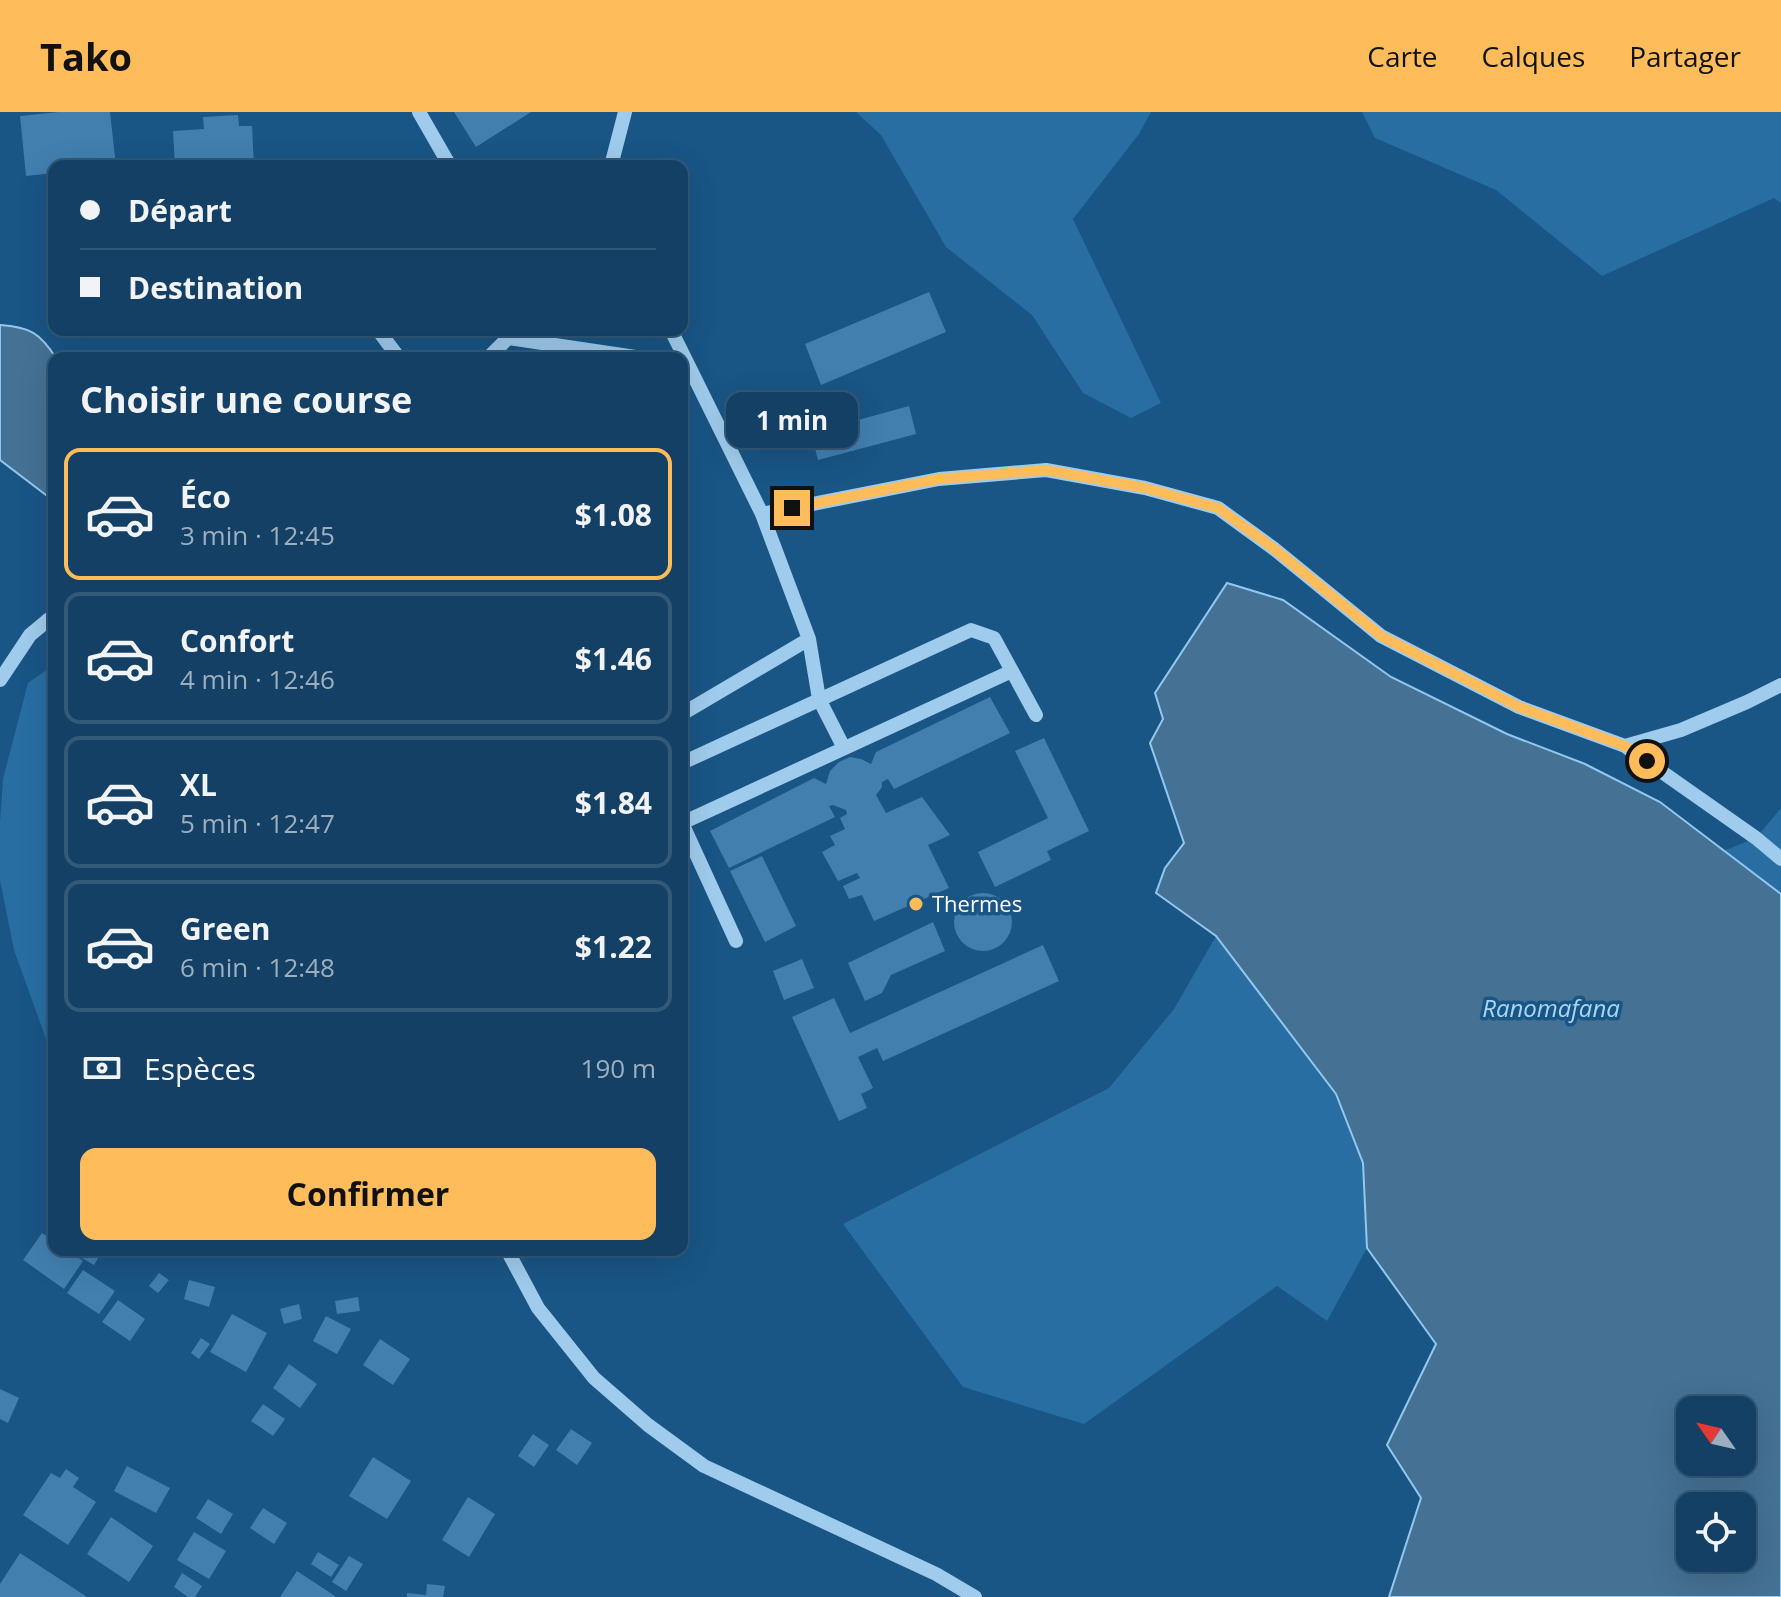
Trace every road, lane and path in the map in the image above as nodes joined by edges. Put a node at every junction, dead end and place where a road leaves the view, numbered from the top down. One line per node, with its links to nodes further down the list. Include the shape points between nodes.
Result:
1 (419, 112): 3 (street)
2 (625, 112): 4 (street)
3 (447, 160)
4 (613, 160)
5 (509, 336): 7 (street)
6 (522, 336): 8 (street)
7 (494, 352)
8 (609, 352)
9 (688, 371): 10 (street)
10 (762, 514): 12 (street); 19 (street, via 939,479 1046,470 1145,488 1218,508 1381,636 1519,707)
11 (48, 620): 14 (street, via 30,635)
12 (809, 639): 16 (street); 17 (street)
13 (1012, 671): 16 (street, via 994,638 971,630); 18 (street); 20 (street)
14 (0, 680)
15 (1781, 685): 19 (street, via 1681,730)
16 (819, 699): 20 (street); 21 (street)
17 (688, 710)
18 (1036, 715)
19 (1625, 746): 24 (street)
20 (844, 748): 22 (street)
21 (688, 760)
22 (688, 820)
23 (688, 836): 25 (street)
24 (1781, 859)
25 (736, 941)
26 (510, 1256): 27 (street, via 538,1308 594,1378 648,1425 704,1466)
27 (975, 1597)

